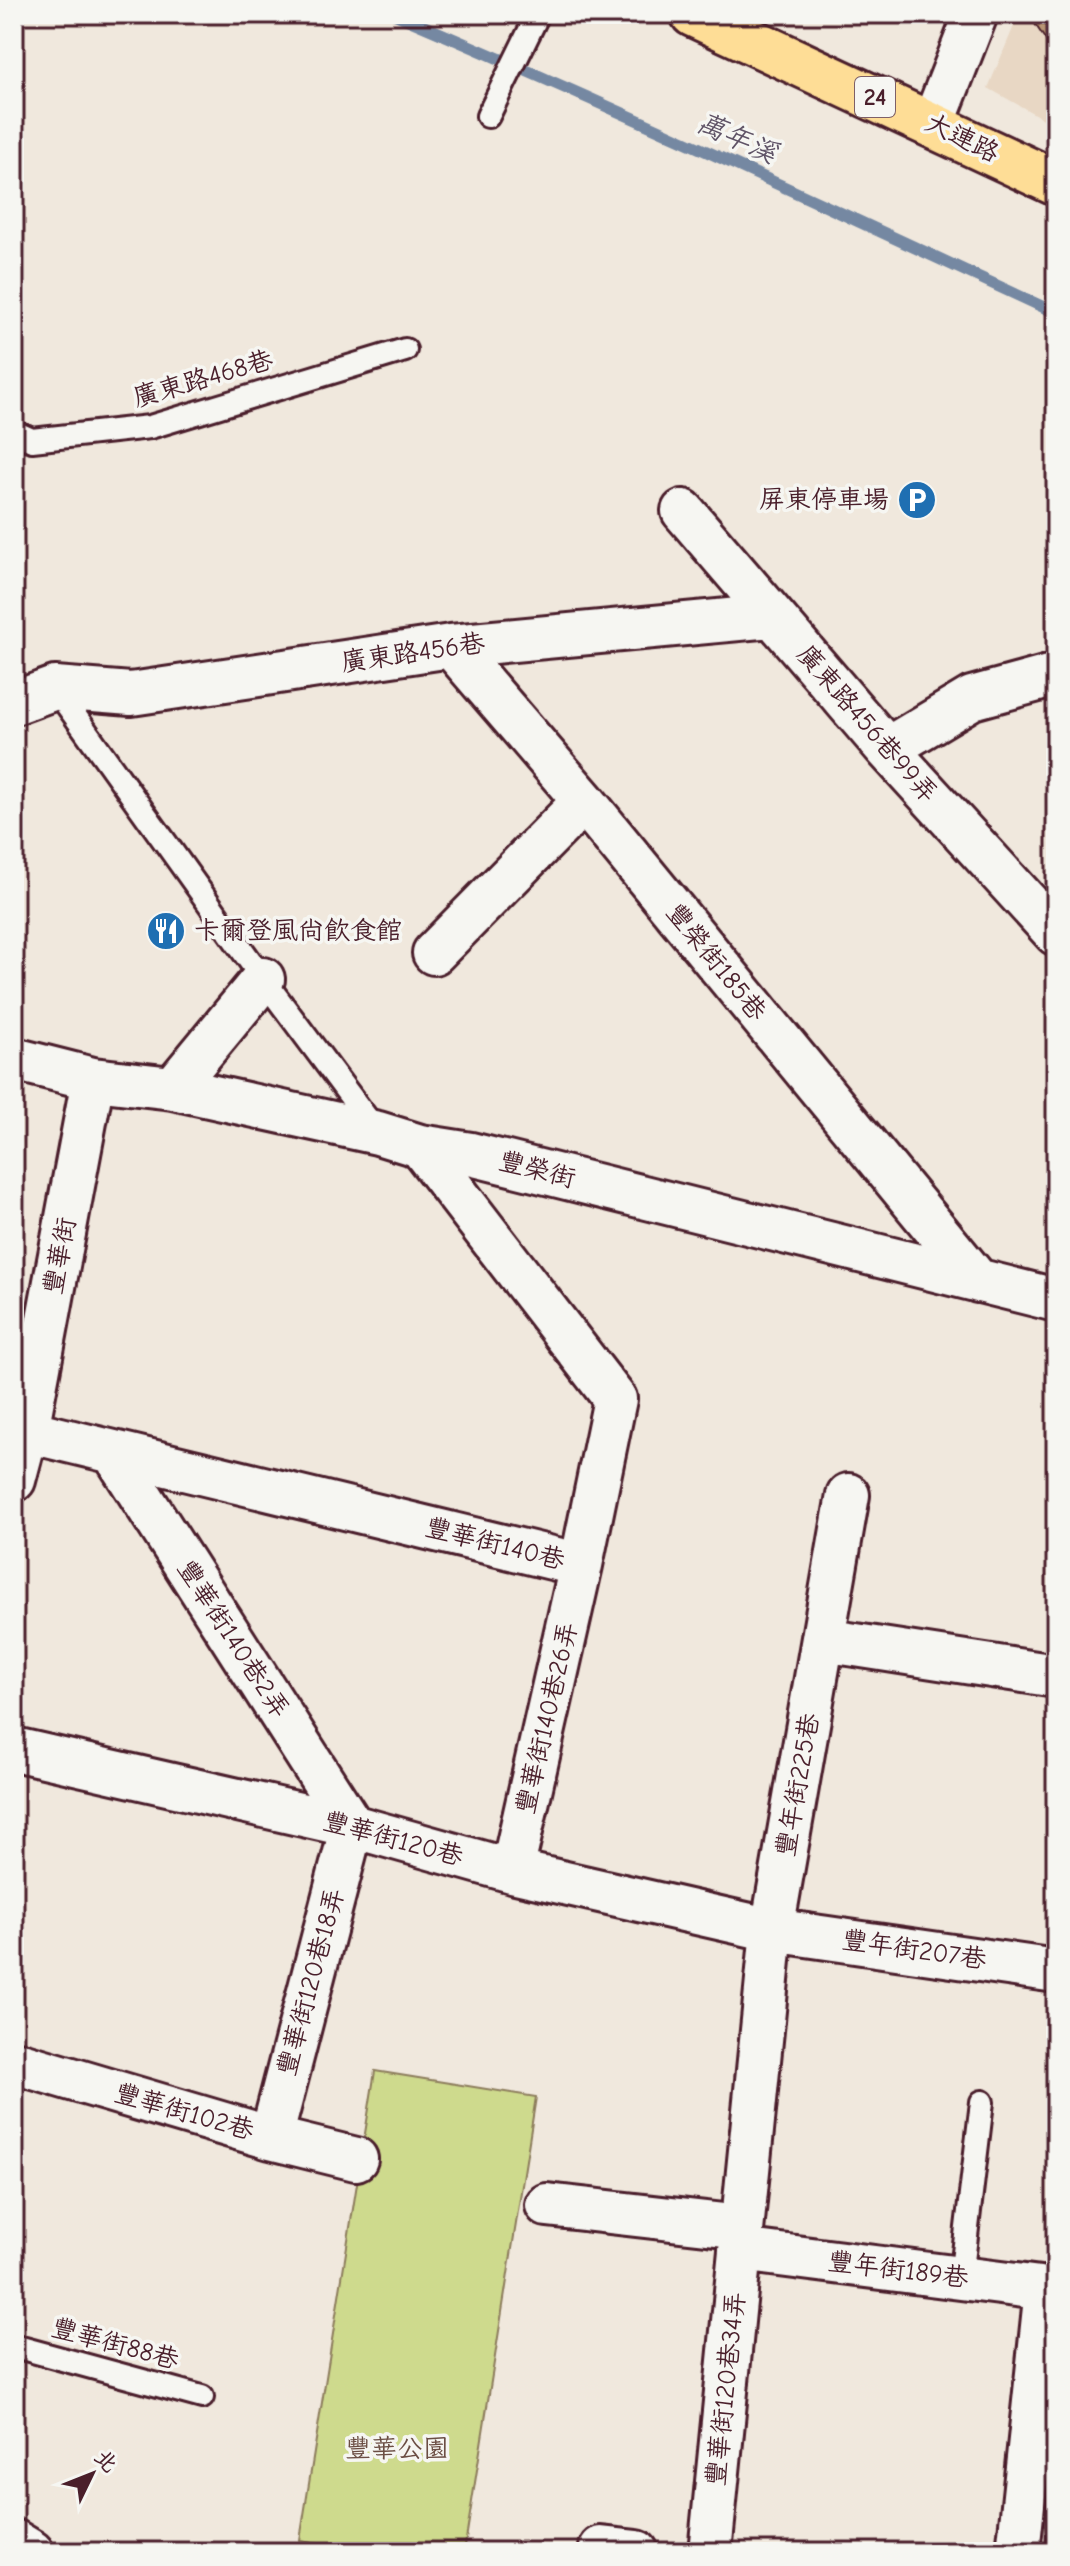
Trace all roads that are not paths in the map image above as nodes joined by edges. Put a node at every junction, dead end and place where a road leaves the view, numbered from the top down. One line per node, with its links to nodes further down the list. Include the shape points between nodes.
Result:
1 (538, 14): 4 (lane)
2 (693, 14): 5 (main road, 大連路 / 24)
3 (976, 14): 5 (street)
4 (488, 116)
5 (933, 124): 6 (main road, 大連路 / 24)
6 (1056, 183)
7 (405, 350): 8 (lane, 廣東路468巷, via 150,427 32,440)
8 (14, 432)
9 (683, 511): 10 (street, 廣東路456巷99弄)
10 (771, 616): 11 (street, 廣東路456巷); 15 (street, 廣東路456巷99弄)
11 (451, 646): 13 (street, 廣東路456巷, via 131,694); 16 (street, 豐榮街185巷)
12 (1056, 675): 15 (street, via 972,698)
13 (55, 688): 14 (street, 廣東路456巷); 19 (lane)
14 (14, 703)
15 (887, 749): 17 (street, 廣東路456巷99弄)
16 (584, 801): 18 (street); 25 (street, 豐榮街185巷)
17 (1056, 934)
18 (434, 953)
19 (263, 979): 22 (street); 23 (lane)
20 (14, 1059): 21 (street, 豐榮街)
21 (93, 1079): 22 (street, 豐榮街); 27 (street, 豐華街)
22 (173, 1088): 23 (street, 豐榮街)
23 (378, 1133): 24 (street, 豐榮街)
24 (420, 1146): 25 (street, 豐榮街, via 471,1154); 31 (street, 豐華街140巷, via 615,1399)
25 (978, 1281): 26 (street, 豐榮街)
26 (1056, 1300)
27 (27, 1431): 28 (street, 豐華街140巷); 29 (street, 豐華街)
28 (113, 1452): 31 (street, 豐華街140巷); 35 (street, 豐華街140巷2弄)
29 (14, 1480)
30 (848, 1495): 32 (street, 豐年街225巷)
31 (581, 1565): 36 (street, 豐華街140巷26弄)
32 (823, 1640): 33 (street); 37 (street, 豐年街225巷)
33 (1056, 1676)
34 (14, 1749): 35 (street, 豐華街120巷)
35 (352, 1826): 36 (street, 豐華街120巷); 41 (street, 豐華街120巷18弄)
36 (512, 1871): 37 (street, 豐華街120巷)
37 (772, 1930): 38 (street, 豐年街207巷); 44 (street, 豐華街120巷34弄)
38 (1056, 1971)
39 (14, 2062): 41 (street, 豐華街102巷)
40 (982, 2102): 45 (lane)
41 (271, 2138): 42 (street, 豐華街102巷)
42 (356, 2159)
43 (547, 2205): 44 (street)
44 (741, 2238): 45 (street, 豐年街189巷); 51 (street, 豐華街120巷34弄)
45 (961, 2278): 46 (street, 豐年街189巷)
46 (1051, 2290): 52 (street)
47 (14, 2346): 48 (lane, 豐華街88巷)
48 (202, 2397)
49 (14, 2541): 50 (street)
50 (32, 2552)
51 (710, 2552)
52 (1018, 2552)

